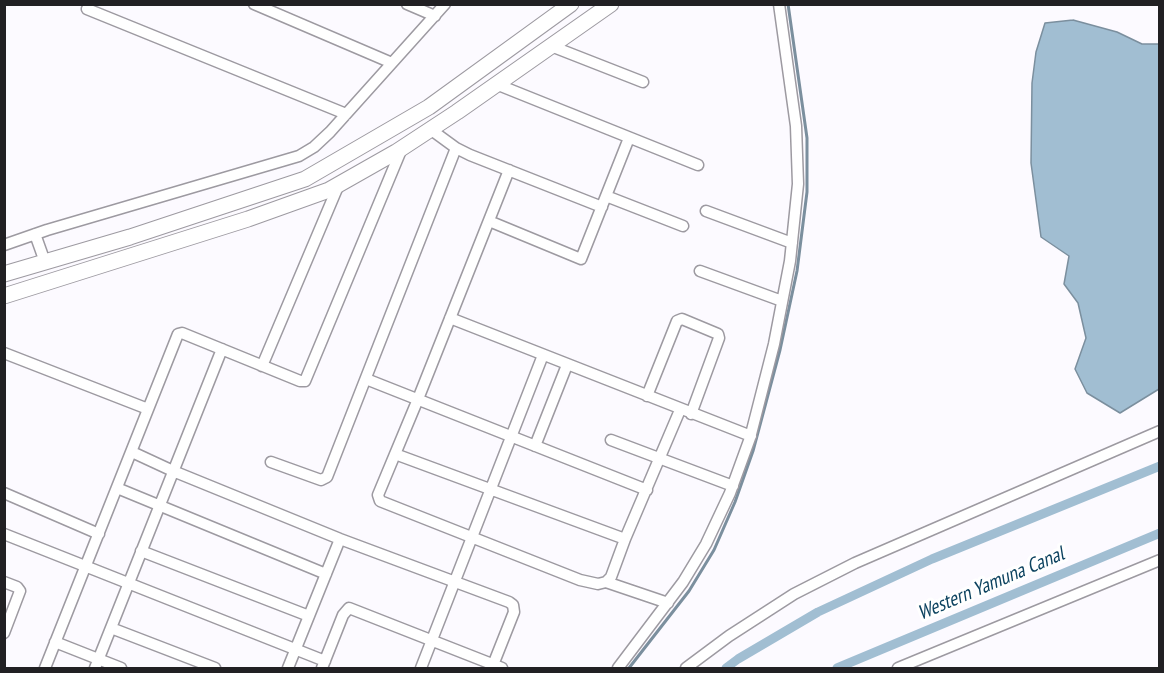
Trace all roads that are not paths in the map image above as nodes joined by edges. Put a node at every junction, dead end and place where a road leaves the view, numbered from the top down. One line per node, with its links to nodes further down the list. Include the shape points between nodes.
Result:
1 (254, 4): 10 (street)
2 (407, 4): 8 (street)
3 (446, 4): 8 (street)
4 (571, 4): 29 (street, via 429,107 305,179)
5 (611, 4): 9 (street)
6 (779, 4): 27 (street, via 796,126 798,184)
7 (87, 9): 13 (street)
8 (435, 16): 10 (street)
9 (552, 46): 11 (street); 12 (street)
10 (392, 63): 13 (street)
11 (643, 82)
12 (496, 84): 14 (street); 15 (street)
13 (346, 114): 26 (street, via 314,147 299,156)
14 (430, 129): 16 (street); 17 (street)
15 (629, 138): 18 (street); 21 (street)
16 (402, 148): 20 (street); 41 (street, via 306,380)
17 (456, 148): 19 (street); 42 (street)
18 (698, 165)
19 (509, 170): 22 (street); 24 (street)
20 (339, 184): 33 (street, via 248,219); 41 (street)
21 (606, 196): 22 (street); 25 (street)
22 (602, 207): 24 (street, via 581,259)
23 (706, 211): 27 (street)
24 (489, 221): 36 (street)
25 (684, 226)
26 (35, 234): 28 (street); 30 (street)
27 (792, 243): 35 (street)
28 (4, 245)
29 (64, 256): 30 (street); 33 (street)
30 (45, 262): 32 (street)
31 (700, 271): 35 (street)
32 (4, 274)
33 (68, 276): 34 (street)
34 (4, 296)
35 (782, 301): 48 (street)
36 (450, 318): 39 (street); 44 (street)
37 (222, 349): 41 (street); 45 (street, via 180,332); 56 (street)
38 (4, 353): 45 (street)
39 (543, 355): 40 (street); 49 (street)
40 (567, 364): 43 (street); 51 (street)
41 (262, 366)
42 (366, 379): 44 (street); 55 (street, via 325,479)
43 (646, 396): 46 (street); 46 (street, via 677,321 682,319 718,334 719,338)
44 (418, 399): 49 (street); 53 (street)
45 (148, 410): 52 (street)
46 (686, 412): 48 (street); 54 (street)
47 (1160, 431): 92 (street, via 845,568 794,594)
48 (751, 436): 57 (street)
49 (512, 437): 51 (street); 59 (street)
50 (611, 440): 54 (street)
51 (535, 446): 60 (street)
52 (132, 452): 56 (street); 58 (street)
53 (395, 454): 59 (street); 65 (street, via 378,495 380,501)
54 (659, 459): 57 (street); 60 (street)
55 (271, 462)
56 (174, 471): 62 (street); 66 (street)
57 (733, 486): 76 (street, via 706,544)
58 (117, 488): 62 (street); 64 (street)
59 (490, 489): 65 (street); 67 (street)
60 (647, 490): 67 (street)
61 (4, 493): 64 (street)
62 (159, 506): 68 (street); 71 (street)
63 (4, 534): 70 (street)
64 (99, 534): 70 (street)
65 (471, 538): 73 (street, via 580,580); 74 (street)
66 (340, 539): 71 (street); 74 (street)
67 (625, 539): 73 (street)
68 (141, 551): 75 (street); 77 (street)
69 (1160, 560): 93 (street)
70 (86, 567): 75 (street); 81 (street)
71 (326, 574): 77 (street)
72 (4, 582): 79 (street, via 20,591)
73 (606, 582): 76 (street)
74 (454, 583): 80 (street); 85 (street, via 509,602 515,609)
75 (129, 584): 78 (street); 82 (street)
76 (668, 603): 91 (street)
77 (309, 616): 82 (street)
78 (111, 628): 83 (street); 88 (street)
79 (4, 633)
80 (432, 641): 84 (street, via 349,608); 85 (street); 90 (street)
81 (55, 642): 83 (street); 86 (street)
82 (295, 650): 84 (street); 89 (street)
83 (97, 664): 87 (street)
84 (323, 665)
85 (492, 666)
86 (45, 669)
87 (121, 669)
88 (215, 669)
89 (288, 669)
90 (421, 669)
91 (618, 669)
92 (686, 669)
93 (898, 669)

